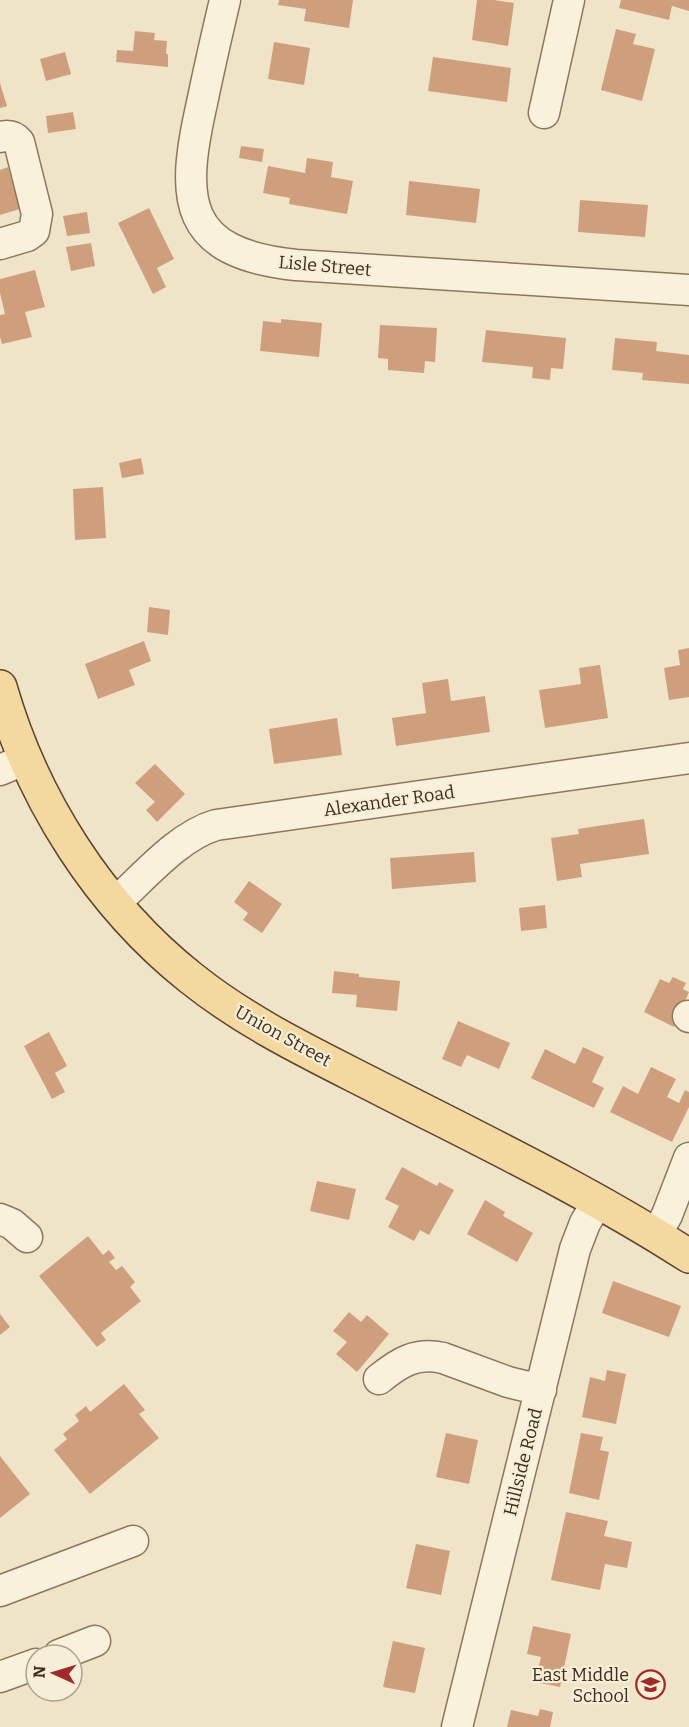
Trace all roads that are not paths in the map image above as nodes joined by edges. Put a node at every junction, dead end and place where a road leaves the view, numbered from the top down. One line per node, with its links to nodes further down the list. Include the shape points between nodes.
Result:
1 (225, 0): 6 (street, Lisle Street, via 196,128 190,180 198,218 223,244 248,256 296,265)
2 (569, 0): 3 (street)
3 (544, 113)
4 (0, 137): 5 (street, via 16,139 22,147 37,214 34,231)
5 (0, 244)
6 (689, 290)
7 (0, 689): 9 (main road, Union Street)
8 (689, 758): 10 (street, Alexander Road, via 216,825 180,843)
9 (13, 765): 10 (main road, Union Street, via 51,810)
10 (115, 903): 12 (main road, Union Street, via 177,966 253,1022)
11 (689, 1158): 14 (street)
12 (598, 1201): 14 (main road, Union Street); 18 (street, Hillside Road, via 575,1249)
13 (0, 1219): 15 (street)
14 (656, 1235): 16 (main road, Union Street)
15 (27, 1237)
16 (689, 1256)
17 (379, 1379): 18 (street, via 411,1359 433,1356)
18 (541, 1390): 25 (street, Hillside Road)
19 (133, 1540): 20 (street)
20 (0, 1591)
21 (95, 1641): 22 (street)
22 (84, 1645)
23 (24, 1668): 24 (street)
24 (0, 1677)
25 (457, 1727)

